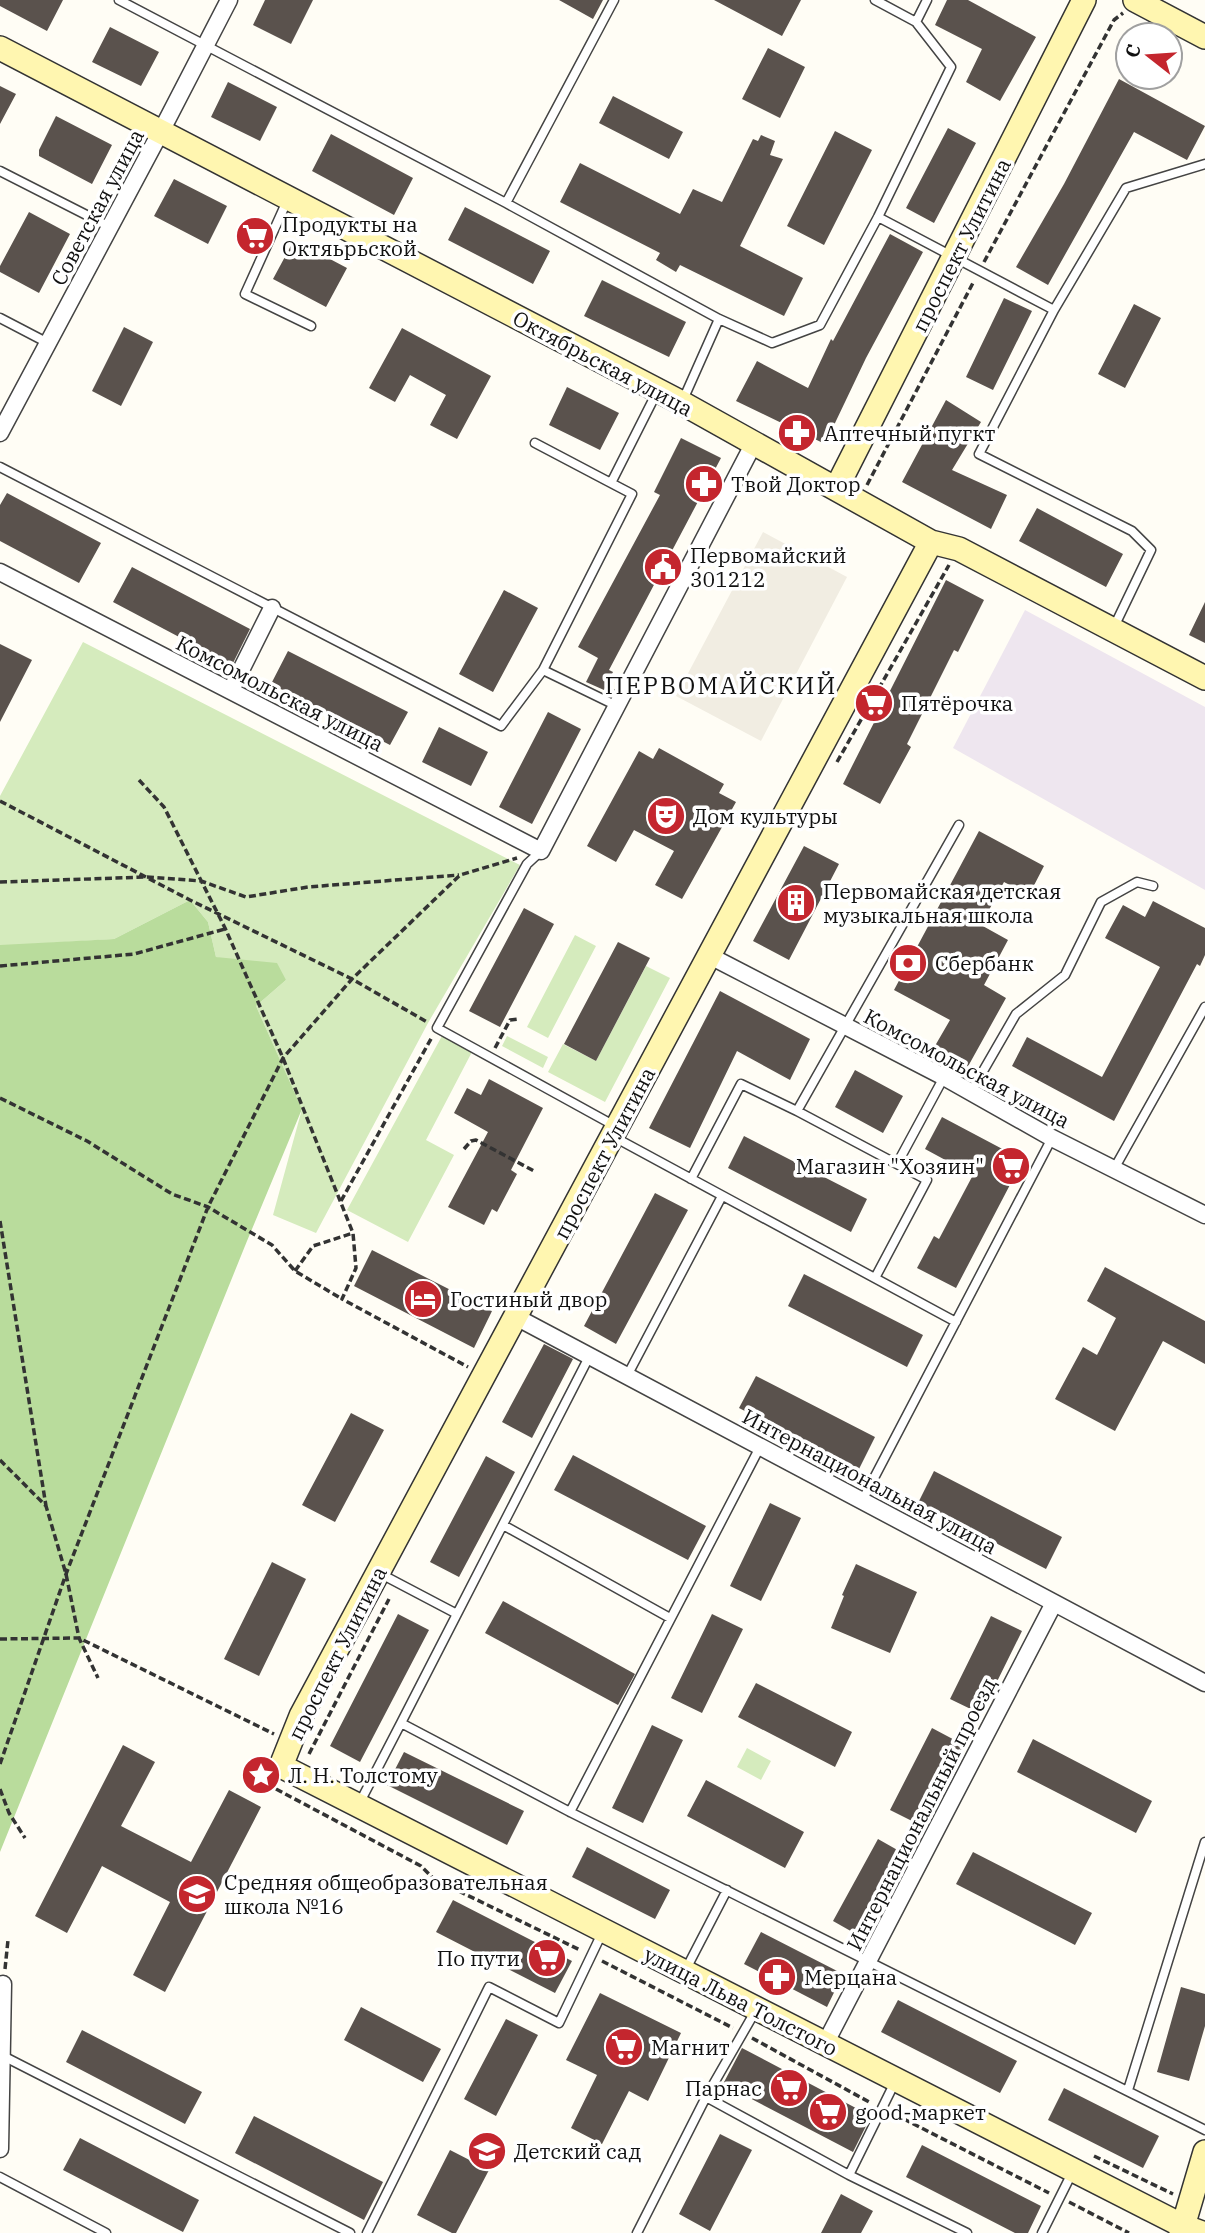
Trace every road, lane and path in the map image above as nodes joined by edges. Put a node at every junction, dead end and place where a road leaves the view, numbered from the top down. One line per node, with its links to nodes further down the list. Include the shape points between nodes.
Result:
1 (119, 0): 10 (lane)
2 (229, 0): 10 (street, Советская улица)
3 (614, 0): 16 (lane)
4 (875, 0): 8 (lane)
5 (927, 0): 8 (lane)
6 (1084, 0): 19 (street, проспект Улитина)
7 (1135, 0): 9 (street)
8 (916, 22): 17 (lane, via 951,67)
9 (1205, 37)
10 (205, 45): 12 (street, Советская улица); 16 (lane)
11 (0, 48): 12 (street, Октябрьская улица)
12 (161, 132): 15 (street, Октябрьская улица); 18 (street, Советская улица)
13 (1205, 164): 20 (lane, via 1126,188)
14 (0, 171): 18 (lane)
15 (289, 199): 23 (lane, via 245,294); 25 (street, Октябрьская улица)
16 (506, 203): 22 (lane)
17 (878, 217): 19 (lane); 22 (lane, via 820,325 772,344)
18 (110, 227): 24 (street, Советская улица)
19 (955, 257): 20 (lane); 32 (street, проспект Улитина)
20 (1054, 310): 36 (lane, via 979,454 1132,531 1151,550)
21 (0, 318): 24 (lane)
22 (719, 319): 26 (lane)
23 (311, 326)
24 (48, 343): 27 (street, Советская улица)
25 (657, 391): 26 (street, Октябрьская улица); 31 (lane)
26 (682, 403): 29 (street, Октябрьская улица)
27 (0, 433)
28 (535, 443): 31 (lane)
29 (754, 443): 32 (street, Октябрьская улица); 40 (street)
30 (0, 467): 35 (lane)
31 (611, 483): 37 (lane, via 632,494)
32 (836, 489): 33 (street, Октябрьская улица)
33 (932, 542): 36 (street, Октябрьская улица, via 960,549); 52 (street, проспект Улитина)
34 (0, 572): 39 (street, Комсомольская улица)
35 (272, 608): 37 (lane, via 501,726); 39 (street)
36 (1113, 629): 38 (street, Октябрьская улица)
37 (543, 670): 40 (lane)
38 (1205, 678)
39 (231, 691): 44 (street, Комсомольская улица)
40 (617, 706): 44 (street)
41 (139, 780): 47 (path, via 164,807)
42 (0, 802): 46 (path)
43 (959, 825): 58 (lane)
44 (541, 851): 45 (path); 59 (lane, via 527,864)
45 (460, 875): 47 (path, via 308,887 246,897); 54 (path)
46 (146, 877): 47 (path); 48 (path); 50 (path)
47 (201, 881): 50 (path)
48 (0, 882)
49 (1153, 886): 63 (lane, via 1138,882 1101,902 1065,975 1016,1014)
50 (215, 911): 51 (path); 54 (path)
51 (225, 928): 53 (path, via 134,954); 61 (path)
52 (710, 957): 58 (street, Комсомольская улица); 66 (street, проспект Улитина)
53 (0, 966)
54 (352, 979): 56 (path); 61 (path)
55 (1205, 1007): 70 (lane)
56 (416, 1015)
57 (518, 1018): 60 (path, via 510,1020)
58 (846, 1026): 62 (street, Комсомольская улица); 65 (lane)
59 (437, 1028): 60 (lane); 74 (path)
60 (490, 1057): 66 (lane)
61 (284, 1058): 74 (path); 75 (path)
62 (944, 1077): 63 (street, Комсомольская улица); 69 (lane)
63 (971, 1092): 67 (street, Комсомольская улица)
64 (0, 1098): 75 (path, via 87,1141 172,1194)
65 (797, 1111): 69 (lane); 72 (lane, via 741,1084)
66 (615, 1132): 72 (lane); 82 (street, проспект Улитина)
67 (1052, 1138): 70 (street, Комсомольская улица); 83 (lane)
68 (464, 1149): 71 (path, via 474,1140)
69 (897, 1164): 80 (lane, via 927,1180)
70 (1114, 1169): 76 (street, Комсомольская улица)
71 (534, 1171)
72 (691, 1179): 73 (lane)
73 (722, 1196): 80 (lane); 86 (lane)
74 (341, 1202): 78 (path)
75 (208, 1207): 79 (path, via 272,1245); 93 (path)
76 (1205, 1214)
77 (0, 1221): 90 (path)
78 (353, 1233): 79 (path, via 313,1246); 81 (path, via 356,1268)
79 (295, 1271): 81 (path)
80 (875, 1278): 83 (lane)
81 (342, 1299): 85 (path)
82 (516, 1317): 84 (street, Интернациональная улица); 85 (street, проспект Улитина)
83 (956, 1322): 89 (lane)
84 (590, 1355): 86 (street, Интернациональная улица); 91 (lane)
85 (484, 1376): 92 (street, проспект Улитина)
86 (627, 1376): 87 (street, Интернациональная улица)
87 (760, 1447): 89 (street, Интернациональная улица); 96 (lane)
88 (0, 1460): 90 (path)
89 (862, 1501): 94 (street, Интернациональная улица)
90 (46, 1506): 93 (path)
91 (503, 1525): 95 (lane); 96 (lane)
92 (378, 1572): 95 (lane); 105 (street, проспект Улитина, via 301,1716)
93 (66, 1574): 97 (path); 99 (path)
94 (1054, 1603): 101 (street, Интернациональная улица); 116 (street, Интернациональный проезд)
95 (457, 1614): 102 (lane)
96 (670, 1618): 109 (lane)
97 (79, 1638): 99 (path); 100 (path); 103 (path)
98 (0, 1639): 99 (path)
99 (43, 1639): 104 (path)
100 (98, 1678)
101 (1205, 1683)
102 (401, 1723): 108 (lane); 109 (lane)
103 (276, 1735)
104 (0, 1764)
105 (281, 1766): 108 (street, улица Льва Толстого)
106 (0, 1789): 110 (path)
107 (276, 1789): 115 (path, via 421,1866 434,1879)
108 (358, 1805): 113 (street, улица Льва Толстого)
109 (570, 1812): 112 (lane)
110 (25, 1838)
111 (1205, 1842): 124 (lane)
112 (726, 1890): 116 (lane); 117 (lane)
113 (603, 1930): 115 (lane); 117 (street, улица Льва Толстого)
114 (8, 1940): 118 (path)
115 (591, 1956): 120 (path); 137 (lane, via 559,2023 489,1987)
116 (868, 1961): 121 (street, Интернациональный проезд); 124 (lane)
117 (684, 1972): 119 (street, улица Льва Толстого)
118 (4, 1984): 122 (street)
119 (757, 2009): 120 (lane); 121 (street, улица Льва Толстого)
120 (743, 2033): 125 (lane); 126 (path)
121 (825, 2044): 123 (street, улица Льва Толстого)
122 (3, 2056): 128 (street); 136 (lane)
123 (896, 2080): 126 (lane); 130 (street, улица Льва Толстого)
124 (1128, 2091): 127 (lane)
125 (706, 2097): 131 (lane); 138 (lane)
126 (882, 2109): 131 (lane); 133 (path)
127 (1205, 2130)
128 (0, 2149)
129 (1205, 2152): 134 (street)
130 (1073, 2170): 133 (lane); 134 (street, улица Льва Толстого)
131 (849, 2175): 139 (lane)
132 (0, 2177): 135 (lane)
133 (1059, 2198): 140 (lane); 141 (path)
134 (1189, 2231)
135 (106, 2233)
136 (350, 2233)
137 (367, 2233)
138 (637, 2233)
139 (967, 2233)
140 (1041, 2233)
141 (1129, 2233)

